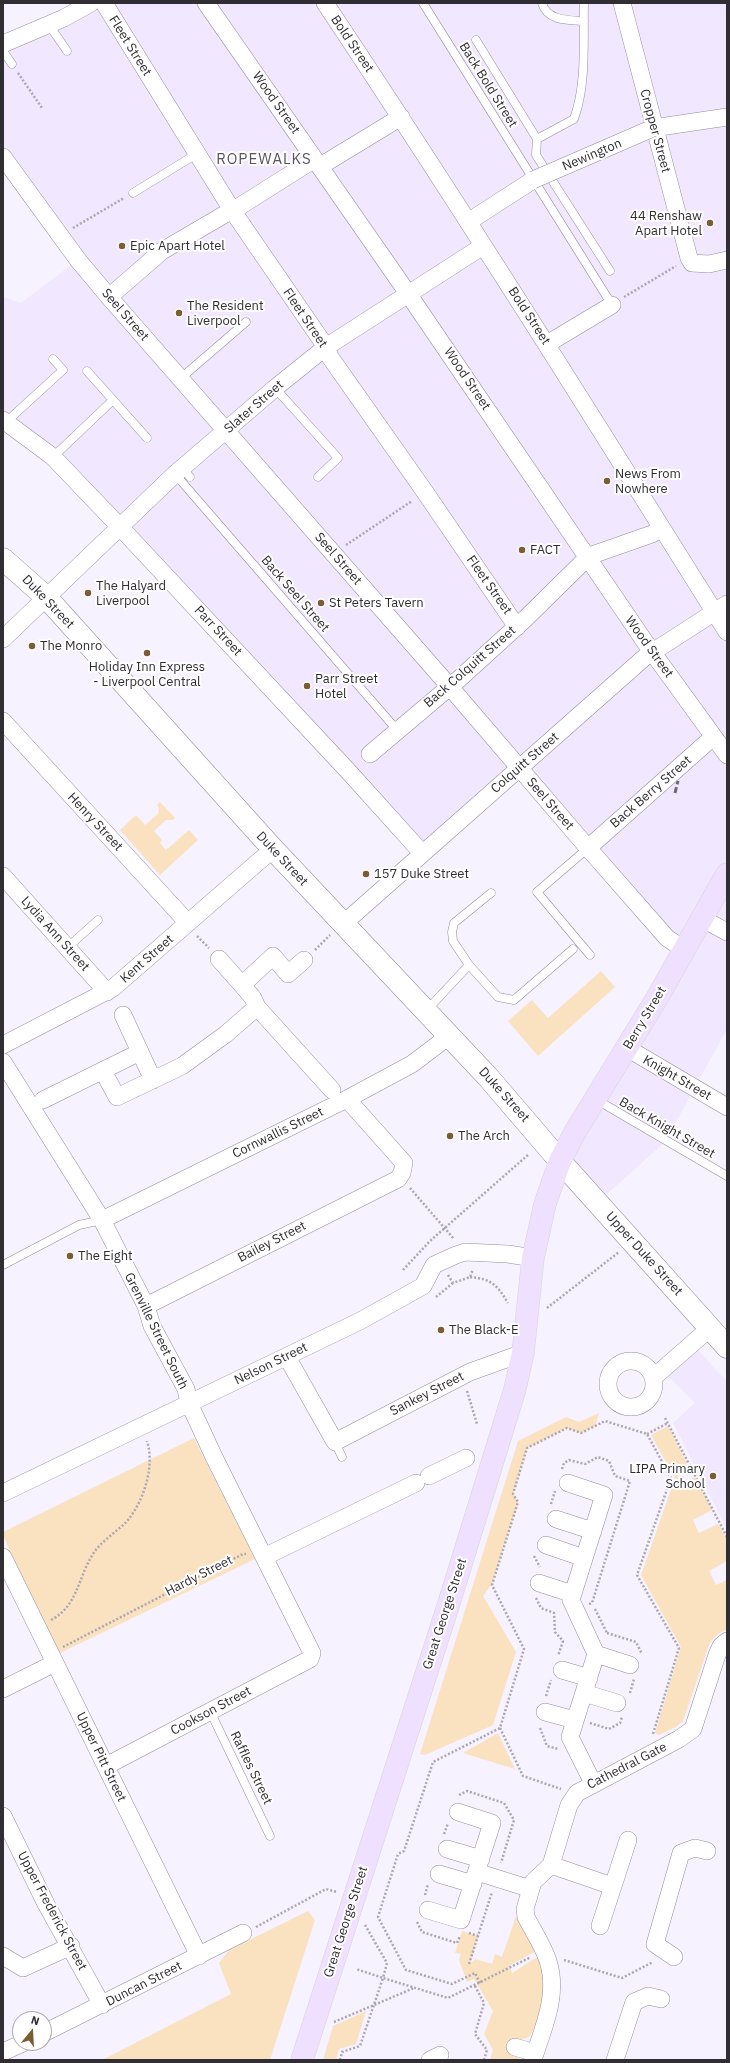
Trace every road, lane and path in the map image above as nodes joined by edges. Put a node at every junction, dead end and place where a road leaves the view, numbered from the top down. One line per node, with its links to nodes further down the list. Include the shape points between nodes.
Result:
1 (91, 3): 10 (street)
2 (104, 3): 21 (street, Fleet Street)
3 (206, 3): 34 (street, Wood Street)
4 (325, 3): 17 (street, Bold Street)
5 (423, 3): 25 (lane, Back Bold Street)
6 (542, 3): 9 (lane, via 543,9 557,19)
7 (584, 3): 9 (lane)
8 (622, 3): 19 (street, Cropper Street)
9 (584, 21): 20 (lane, via 579,104 574,119)
10 (49, 25): 12 (street); 14 (lane)
11 (476, 40): 20 (lane)
12 (3, 44)
13 (3, 51): 15 (lane)
14 (66, 51)
15 (12, 64): 16 (path)
16 (42, 108)
17 (401, 117): 24 (street); 28 (street, Bold Street)
18 (727, 117): 19 (street, Newington)
19 (653, 128): 25 (street, Newington, bridge); 32 (street, Cropper Street)
20 (537, 139): 33 (lane, via 536,155)
21 (198, 153): 26 (lane); 27 (street, Fleet Street)
22 (3, 157): 35 (street, Seel Street)
23 (310, 162): 27 (street)
24 (327, 162)
25 (533, 180): 28 (street, Newington); 36 (lane, Back Bold Street)
26 (132, 193): 29 (path)
27 (234, 209): 35 (street, via 162,251); 39 (street, Fleet Street)
28 (468, 222): 30 (street, Bold Street)
29 (69, 230)
30 (484, 246): 34 (street, Slater Street); 38 (street, Bold Street)
31 (727, 260): 32 (street)
32 (692, 265): 36 (path)
33 (610, 271)
34 (409, 295): 39 (street, Slater Street); 61 (street, Wood Street)
35 (108, 297): 42 (street, Seel Street)
36 (612, 305): 38 (street)
37 (246, 322): 42 (lane)
38 (546, 344): 53 (street, Bold Street)
39 (326, 347): 43 (street, Slater Street); 58 (street, Fleet Street, via 330,357)
40 (53, 359): 45 (lane, via 63,370)
41 (87, 371): 44 (lane)
42 (181, 378): 46 (street, Seel Street)
43 (275, 388): 46 (street, Slater Street); 50 (lane, via 338,458)
44 (113, 400): 47 (lane); 48 (lane)
45 (4, 421): 48 (street, Parr Street)
46 (226, 431): 49 (street, Slater Street); 62 (street, Seel Street)
47 (148, 438)
48 (53, 457): 52 (street, Parr Street)
49 (182, 473): 52 (street, Slater Street); 64 (lane, Back Seel Street)
50 (318, 477)
51 (413, 500): 54 (path)
52 (120, 527): 56 (street, Slater Street); 71 (street, Parr Street, via 350,772)
53 (661, 528): 57 (street, Bold Street); 58 (street, Back Colquitt Street, via 652,534 588,558)
54 (344, 547)
55 (3, 559): 56 (street, Duke Street)
56 (46, 597): 60 (street, Slater Street); 69 (street, Duke Street)
57 (721, 608): 59 (street, Bold Street); 61 (street, Colquitt Street)
58 (517, 627): 62 (street, Back Colquitt Street)
59 (727, 632)
60 (3, 639)
61 (652, 652): 65 (street, Wood Street); 68 (street, Colquitt Street)
62 (450, 687): 64 (street, Back Colquitt Street); 68 (street, Seel Street)
63 (3, 721): 77 (street, Henry Street)
64 (397, 730): 66 (street, Back Colquitt Street)
65 (713, 737): 67 (street, Wood Street); 70 (street, Back Berry Street)
66 (370, 754)
67 (727, 755)
68 (518, 768): 70 (street, Seel Street); 71 (street, Colquitt Street)
69 (273, 848): 77 (street, Kent Street); 78 (street, Duke Street)
70 (588, 848): 83 (street, Seel Street, via 667,938); 85 (lane, via 537,892)
71 (422, 853): 78 (street, Colquitt Street)
72 (727, 874): 75 (main road, Berry Street)
73 (3, 876): 81 (street, Lydia Ann Street)
74 (491, 893): 87 (lane, via 454,923 453,941)
75 (703, 919): 79 (street); 83 (main road, Berry Street)
76 (98, 920): 81 (lane)
77 (188, 923): 89 (street, Kent Street)
78 (336, 930): 86 (path); 91 (street, Duke Street)
79 (727, 932)
80 (199, 938): 84 (path)
81 (68, 947): 89 (street, Lydia Ann Street)
82 (572, 948): 87 (lane, via 514,1000 498,997)
83 (686, 950): 95 (main road, Berry Street)
84 (215, 954): 88 (street)
85 (590, 955)
86 (304, 960): 88 (street, via 288,974 273,956)
87 (469, 965): 91 (lane)
88 (242, 984): 90 (street)
89 (107, 992): 94 (street, Kent Street)
90 (257, 1007): 99 (street, via 226,1034 182,1066); 100 (street)
91 (426, 1010): 93 (street, Duke Street)
92 (123, 1015): 96 (street)
93 (449, 1036): 101 (street, Cornwallis Street, via 412,1064); 106 (street, Duke Street, via 488,1076)
94 (3, 1045)
95 (626, 1048): 103 (main road, Berry Street); 104 (street, Knight Street)
96 (140, 1052): 98 (street); 99 (street)
97 (3, 1062): 109 (street, Grenville Street South)
98 (103, 1071): 99 (street, via 117,1097); 102 (street)
99 (154, 1080)
100 (332, 1090)
101 (347, 1099): 108 (street, via 404,1163); 109 (street, Cornwallis Street)
102 (44, 1100)
103 (596, 1100): 106 (main road, Berry Street); 107 (lane, Back Knight Street)
104 (727, 1107)
105 (529, 1154): 110 (path)
106 (560, 1161): 113 (main road, Great George Street, via 544,1204); 124 (street, Upper Duke Street)
107 (727, 1176)
108 (399, 1178): 110 (path); 122 (street, Bailey Street)
109 (102, 1220): 114 (lane, via 79,1226); 122 (street, Grenville Street South)
110 (446, 1229): 111 (path); 117 (path, via 430,1241)
111 (460, 1246): 113 (street, Nelson Street); 127 (street, Nelson Street, via 434,1265 423,1286)
112 (622, 1249): 123 (path)
113 (533, 1258): 126 (main road, Great George Street)
114 (3, 1265)
115 (445, 1269): 119 (path)
116 (473, 1269): 118 (path)
117 (403, 1270)
118 (470, 1277): 119 (path); 121 (path, via 484,1278 498,1286)
119 (453, 1283): 120 (path)
120 (436, 1297)
121 (508, 1303)
122 (146, 1306): 130 (street, Grenville Street South, via 152,1326 186,1389)
123 (547, 1308)
124 (710, 1328): 125 (street, Upper Duke Street); 128 (street)
125 (727, 1347)
126 (523, 1353): 136 (street, Sankey Street, via 470,1372); 214 (main road, Great George Street, via 515,1389 449,1603)
127 (287, 1357): 130 (street, Nelson Street); 136 (street, via 324,1416)
128 (654, 1377)
129 (466, 1388): 133 (path)
130 (189, 1403): 134 (street, Nelson Street); 147 (street, Grenville Street South)
131 (665, 1418): 132 (path)
132 (668, 1423): 135 (path); 143 (path)
133 (477, 1424)
134 (141, 1426): 140 (street, Nelson Street); 152 (path, via 148,1444 149,1456 148,1476 142,1497 128,1520 94,1552 84,1568 75,1597 54,1618)
135 (647, 1434): 165 (path, via 605,1421 581,1433 567,1428 527,1448 513,1494 518,1502 492,1584 524,1649); 167 (path, via 671,1478 637,1575 679,1648 652,1738)
136 (335, 1442): 137 (lane)
137 (342, 1457)
138 (466, 1458): 147 (street)
139 (568, 1483): 142 (street, via 604,1495)
140 (3, 1493)
141 (556, 1519): 142 (street)
142 (593, 1531): 148 (street)
143 (727, 1537)
144 (611, 1540): 151 (path, via 592,1603)
145 (546, 1546): 148 (street)
146 (3, 1557): 152 (street, Upper Pitt Street)
147 (264, 1557): 154 (street, Grenville Street South); 156 (path, Hardy Street, via 243,1554)
148 (584, 1558): 150 (street)
149 (539, 1584): 150 (street)
150 (573, 1594): 151 (street, via 571,1600)
151 (576, 1611): 155 (street)
152 (37, 1627): 156 (street, Upper Pitt Street)
153 (727, 1641): 167 (street, Cathedral Gate, via 717,1655 693,1728)
154 (312, 1653): 162 (street, Cookson Street, via 310,1659)
155 (596, 1654): 157 (street); 159 (street)
156 (53, 1658): 160 (street); 168 (street, Upper Pitt Street)
157 (630, 1666)
158 (557, 1674): 159 (street); 163 (path)
159 (586, 1685): 161 (street); 164 (street)
160 (3, 1689)
161 (617, 1703)
162 (210, 1711): 168 (street, Cookson Street); 175 (lane, Raffles Street)
163 (542, 1713): 164 (street); 166 (path, via 547,1746)
164 (575, 1720): 169 (street, via 570,1737)
165 (500, 1728): 170 (path, via 523,1776 563,1789); 204 (path, via 433,1762 404,1851 398,1854 378,1917 406,1970 452,1984 475,1973)
166 (559, 1749)
167 (657, 1750): 169 (street, Cathedral Gate)
168 (106, 1766): 196 (street, Upper Pitt Street)
169 (593, 1783): 170 (street, Cathedral Gate, via 582,1788)
170 (573, 1798): 179 (street, Cathedral Gate)
171 (457, 1805): 174 (path, via 467,1791 504,1802 514,1820); 180 (street, via 492,1823)
172 (3, 1816): 194 (street, Upper Frederick Street, via 46,1904)
173 (508, 1821): 174 (path)
174 (513, 1823): 182 (path)
175 (270, 1836)
176 (628, 1840): 183 (street)
177 (447, 1849): 180 (street)
178 (707, 1851): 198 (street, via 695,1848 682,1853 655,1944)
179 (551, 1864): 183 (street); 184 (street, Cathedral Gate, via 535,1880)
180 (477, 1872): 181 (street); 182 (street); 186 (street, via 462,1920)
181 (439, 1874)
182 (494, 1885): 184 (street); 193 (path)
183 (612, 1886): 188 (street)
184 (531, 1889): 199 (street, Cathedral Gate, via 525,1908 526,1916)
185 (342, 1894): 190 (path, via 326,1889)
186 (428, 1910)
187 (363, 1922): 203 (path, via 387,1963)
188 (600, 1926)
189 (461, 1930): 192 (path, via 457,1943)
190 (243, 1933): 196 (street, Duncan Street)
191 (474, 1934): 193 (path)
192 (436, 1936)
193 (478, 1936): 201 (path)
194 (71, 1946): 195 (street, via 23,1968); 208 (street, Upper Frederick Street)
195 (3, 1956)
196 (199, 1956): 208 (street, Duncan Street)
197 (531, 1957): 204 (path)
198 (674, 1957)
199 (548, 1961): 200 (path, via 556,1958 622,1978 652,1961); 213 (street, Cathedral Gate, via 552,1998)
200 (659, 1963)
201 (469, 1964)
202 (356, 1969): 203 (path)
203 (382, 1978): 206 (path); 209 (path)
204 (480, 1983): 205 (path)
205 (475, 1986): 206 (path, via 448,1998); 216 (path, via 484,2003 475,2034 487,2050)
206 (414, 1987): 209 (path)
207 (661, 2000): 217 (street, via 648,1996 634,2002)
208 (102, 2005): 211 (street, Duncan Street)
209 (372, 2007): 210 (path); 215 (path, via 360,2046 342,2052)
210 (331, 2024)
211 (52, 2029)
212 (515, 2047): 213 (street, Cathedral Gate)
213 (534, 2057)
214 (302, 2060)
215 (340, 2060)
216 (484, 2060)
217 (615, 2060)

